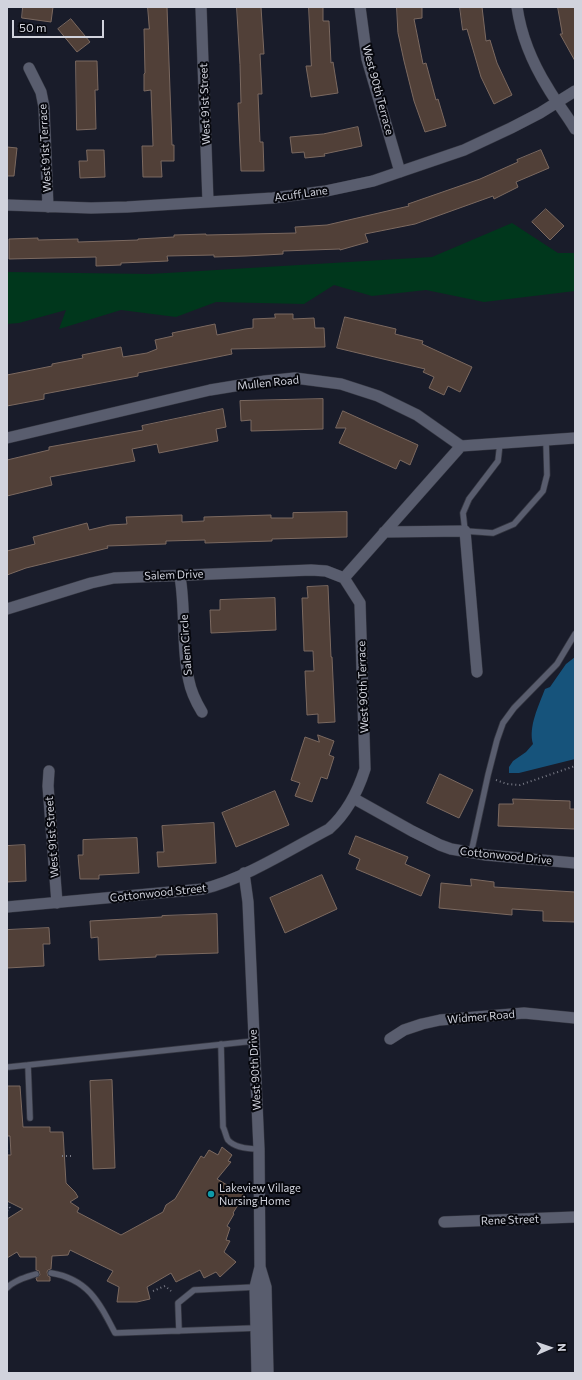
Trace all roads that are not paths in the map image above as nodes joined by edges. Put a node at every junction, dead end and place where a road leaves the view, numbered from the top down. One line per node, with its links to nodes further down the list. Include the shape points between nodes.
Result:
1 (201, 7): 9 (street, West 91st Street)
2 (360, 7): 8 (street, West 90th Terrace, via 368,59)
3 (518, 7): 6 (street, via 532,58)
4 (29, 68): 11 (street, West 91st Terrace, via 44,107)
5 (575, 91): 6 (street, Acuff Lane)
6 (557, 102): 7 (street); 8 (street, Acuff Lane, via 511,128 464,150)
7 (575, 129)
8 (400, 172): 9 (street, Acuff Lane, via 326,191 273,198)
9 (208, 202): 11 (street, Acuff Lane, via 127,207)
10 (7, 205): 11 (street, Acuff Lane)
11 (48, 207)
12 (7, 438): 16 (street, Mullen Road, via 210,390 295,378 341,384 378,396 417,415)
13 (575, 438): 14 (street)
14 (546, 440): 15 (street); 17 (lane, via 547,475 543,491 514,524 493,533)
15 (500, 443): 16 (street); 17 (lane, via 498,461 468,499 463,513)
16 (461, 446): 18 (street)
17 (465, 531): 18 (street); 23 (street)
18 (384, 532): 20 (street)
19 (180, 576): 20 (street, Salem Drive, via 311,570 326,571); 21 (street, Salem Drive, via 114,578); 24 (street, Salem Circle, via 188,680)
20 (344, 578): 26 (street, West 90th Terrace, via 360,603 361,616 365,769)
21 (7, 609)
22 (575, 634): 27 (lane, via 557,664 514,708 503,723 488,775)
23 (477, 672)
24 (202, 712)
25 (49, 771): 30 (street, West 91st Street)
26 (353, 798): 27 (street, Cottonwood Drive, via 440,845); 29 (street, Cottonwood Street, via 329,829)
27 (471, 853): 28 (street, Cottonwood Drive)
28 (575, 863)
29 (244, 873): 30 (street, Cottonwood Street, via 217,886 203,889); 34 (street, West 90th Drive, via 248,902)
30 (57, 903): 31 (street, Cottonwood Street)
31 (7, 907)
32 (575, 1018): 33 (street, Widmer Road, via 524,1013 440,1020 404,1030)
33 (390, 1039)
34 (254, 1041): 35 (lane); 39 (street, West 90th Drive)
35 (220, 1044): 36 (lane); 39 (lane, via 223,1127 228,1140 236,1145 247,1149)
36 (28, 1065): 37 (lane); 38 (lane)
37 (9, 1067)
38 (30, 1118)
39 (259, 1149): 44 (street, West 90th Drive)
40 (575, 1217): 41 (street, Rene Street)
41 (444, 1222)
42 (51, 1272): 47 (lane, via 69,1277 84,1286 99,1303 115,1333)
43 (36, 1274): 45 (lane)
44 (260, 1287): 46 (street, West 90th Drive); 47 (lane, via 194,1290 178,1303)
45 (7, 1288)
46 (262, 1328): 47 (lane); 48 (street, West 90th Drive); 49 (street, West 90th Drive)
47 (179, 1331)
48 (257, 1373)
49 (268, 1373)

